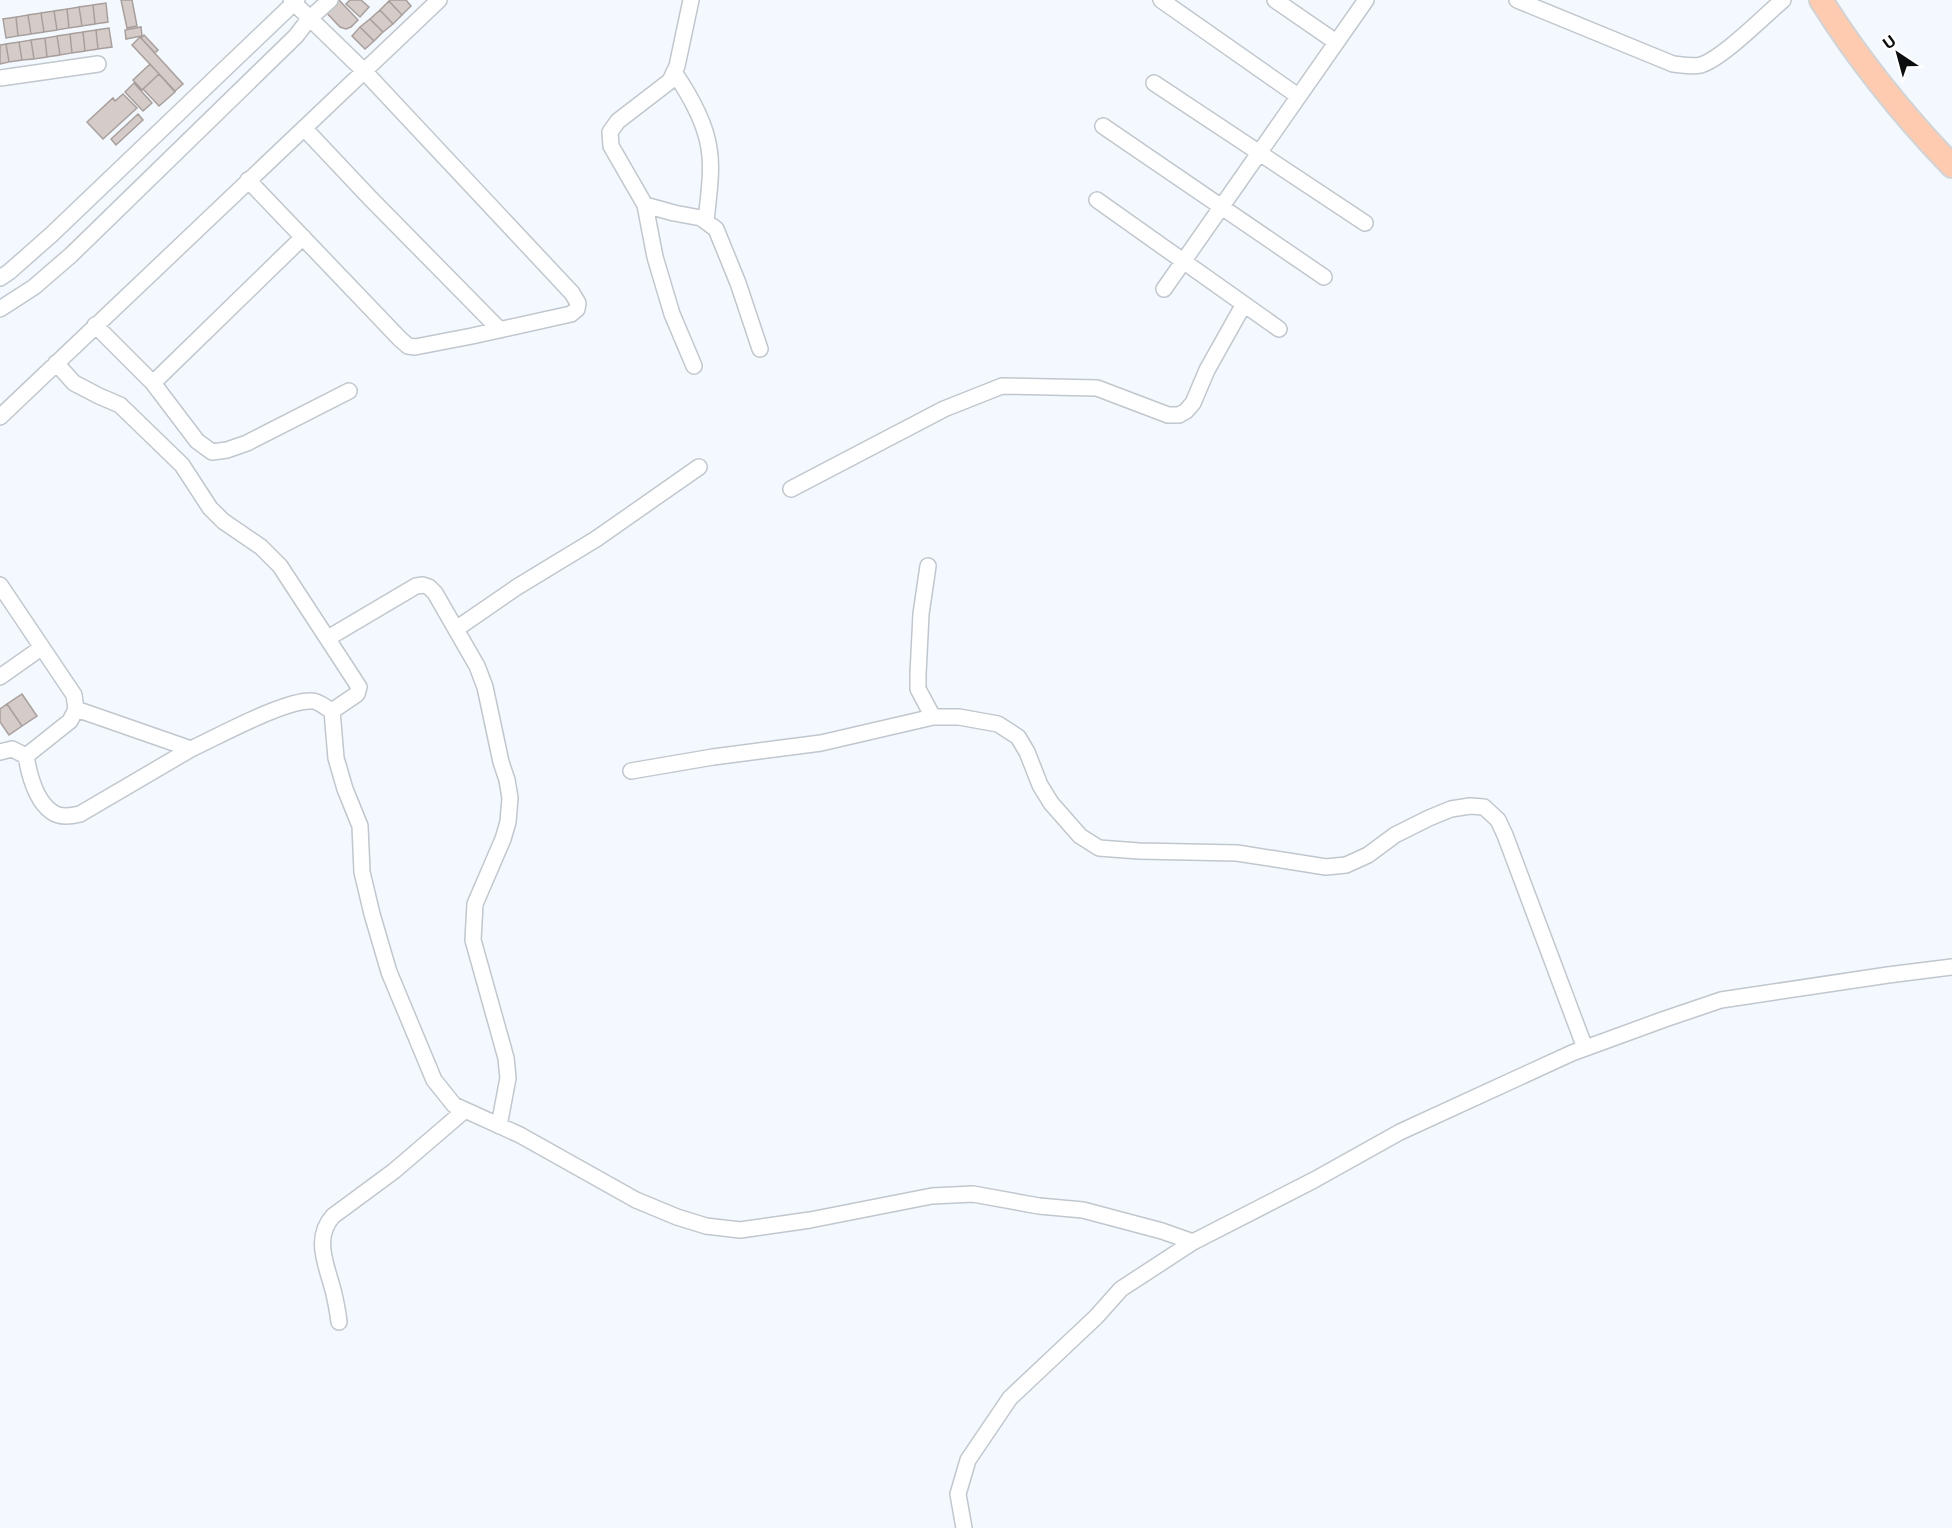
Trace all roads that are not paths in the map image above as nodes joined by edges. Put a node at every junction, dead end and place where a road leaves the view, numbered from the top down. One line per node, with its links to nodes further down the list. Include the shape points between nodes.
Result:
1 (330, 0): 11 (street)
2 (440, 0): 14 (street)
3 (691, 0): 15 (street)
4 (1161, 0): 18 (street)
5 (1275, 0): 12 (street)
6 (1366, 0): 12 (street)
7 (1517, 0): 8 (street, via 1689,66 1716,58)
8 (1783, 0)
9 (1821, 0): 22 (main road, via 1864,62)
10 (294, 1): 11 (street); 32 (street, via 51,235)
11 (309, 19): 14 (street); 35 (street, via 71,255 34,287)
12 (1336, 42): 18 (street)
13 (98, 64): 16 (street)
14 (364, 71): 20 (street); 38 (street, via 572,292 578,303 571,314)
15 (674, 72): 25 (street, via 670,81 610,132 611,146); 27 (street, via 700,119 709,147)
16 (0, 78)
17 (1154, 83): 21 (street)
18 (1298, 96): 21 (street)
19 (1103, 126): 26 (street)
20 (304, 128): 23 (street); 38 (street)
21 (1259, 152): 26 (street); 28 (street)
22 (1952, 166)
23 (248, 180): 29 (street); 36 (street)
24 (1097, 200): 30 (street)
25 (645, 205): 27 (street); 41 (street, via 672,314)
26 (1221, 207): 30 (street); 31 (street)
27 (706, 222): 39 (street, via 716,230)
28 (1365, 223)
29 (303, 237): 38 (street, via 408,346); 42 (street)
30 (1184, 260): 33 (street); 34 (street)
31 (1324, 277)
32 (0, 278)
33 (1164, 289)
34 (1244, 304): 37 (street); 46 (street, via 1193,403 1179,415 1168,415 1096,387 1002,386 944,409)
35 (0, 309)
36 (95, 325): 40 (street); 42 (street)
37 (1279, 329)
38 (500, 330)
39 (760, 349)
40 (56, 363): 44 (street); 50 (street, via 74,383 120,405 182,465 210,508 280,566)
41 (694, 366)
42 (153, 383): 43 (street, via 197,441 212,452 247,444)
43 (349, 391)
44 (0, 417)
45 (699, 467): 49 (street)
46 (791, 489)
47 (928, 566): 55 (street, via 921,614 918,689)
48 (0, 585): 51 (street)
49 (456, 629): 50 (street, via 435,593 423,585); 63 (street, via 485,687 510,798 508,822 475,904 474,940 506,1058 508,1078)
50 (328, 638): 54 (street, via 359,687 357,694)
51 (41, 648): 52 (street); 53 (street, via 74,695)
52 (0, 677)
53 (76, 709): 56 (street); 58 (street, via 70,721)
54 (332, 711): 56 (street, via 311,701 289,705); 62 (street, via 336,758 360,826 362,872 388,972 434,1080 454,1106)
55 (933, 717): 59 (street, via 821,743); 61 (street, via 998,724 1018,737 1051,803 1080,836 1099,848 1237,853 1326,867 1346,865 1450,809 1484,807 1498,820 1505,835)
56 (191, 749): 58 (street, via 80,814 67,816 52,812 39,796)
57 (0, 752): 58 (street, via 12,749)
58 (26, 756)
59 (631, 771)
60 (1952, 967): 61 (street, via 1721,1000)
61 (1585, 1048): 64 (street, via 1400,1132)
62 (464, 1111): 63 (street); 65 (street, via 326,1223 322,1249)
63 (499, 1126): 64 (street, via 636,1200 706,1226 740,1230 932,1196 974,1194 1083,1210)
64 (1193, 1242): 66 (street, via 1121,1289 1010,1398 968,1460 958,1494)
65 (339, 1322)
66 (964, 1528)

